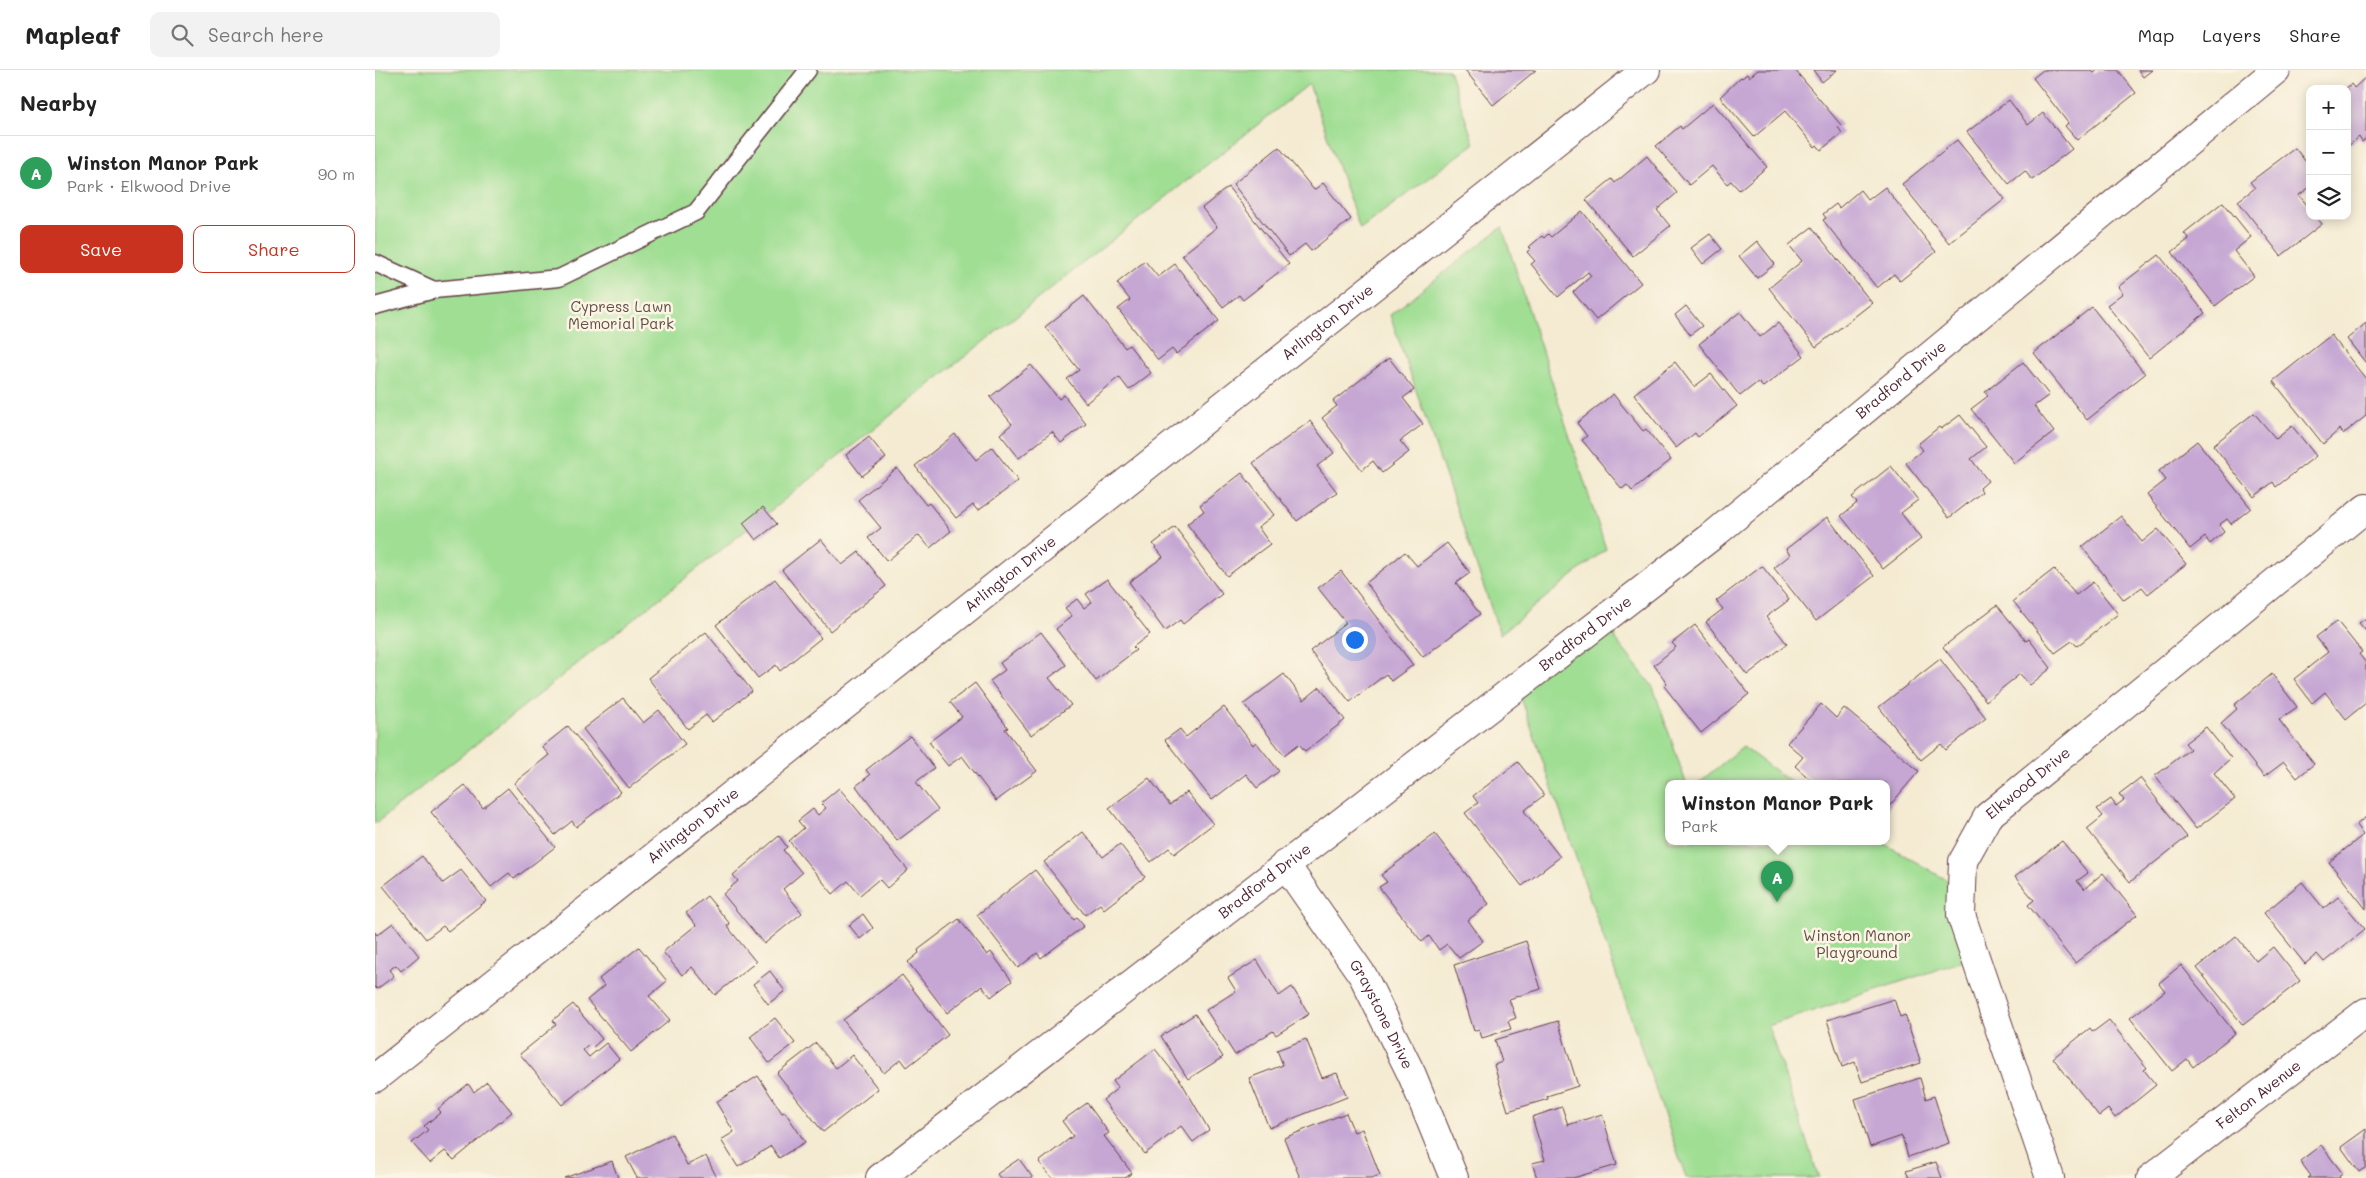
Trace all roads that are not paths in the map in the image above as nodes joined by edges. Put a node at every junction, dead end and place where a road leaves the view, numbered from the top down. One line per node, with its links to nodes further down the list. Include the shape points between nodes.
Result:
1 (809, 70): 5 (lane, via 696,212 559,278)
2 (1646, 70): 10 (street, Arlington Drive)
3 (2276, 70): 8 (street, Bradford Drive, via 1712,536)
4 (375, 263): 5 (lane)
5 (434, 290): 6 (lane)
6 (375, 306)
7 (2366, 508): 13 (street, Elkwood Drive, via 1988,816 1963,861 1961,915)
8 (1285, 864): 11 (street, Bradford Drive); 12 (street, Graystone Drive, via 1363,976 1412,1074)
9 (2366, 1012): 14 (street, Felton Avenue)
10 (375, 1078)
11 (880, 1178)
12 (1455, 1178)
13 (2050, 1178)
14 (2151, 1178)

